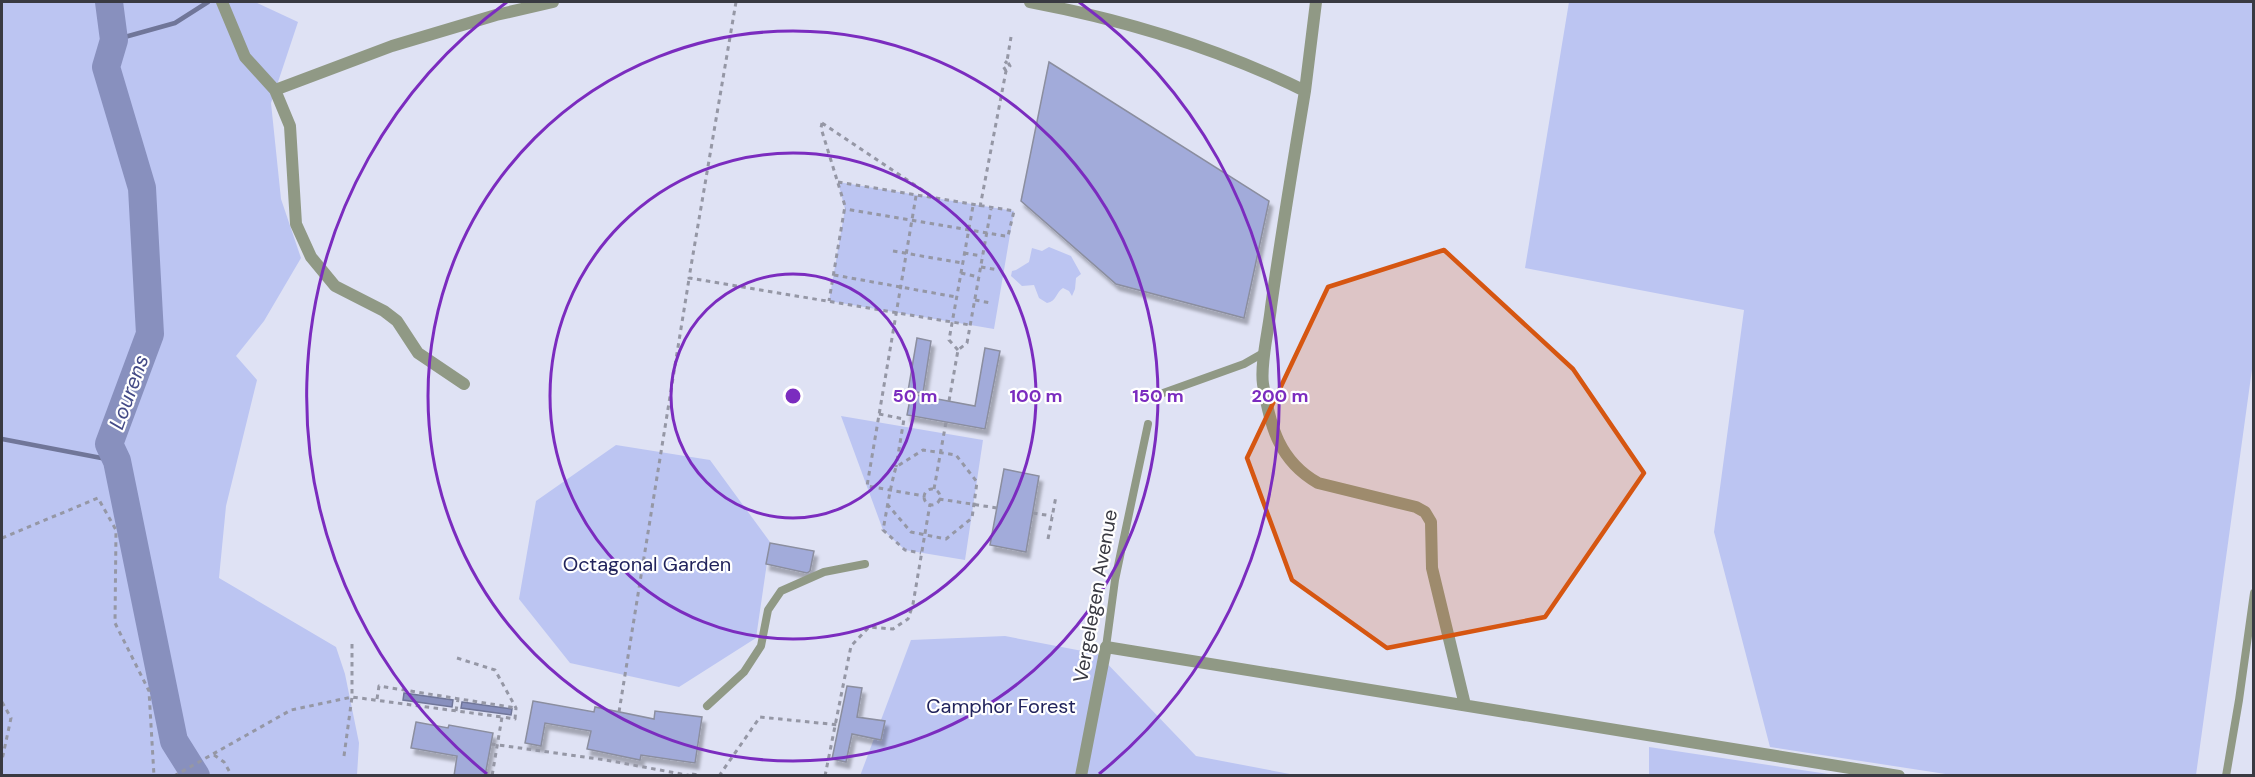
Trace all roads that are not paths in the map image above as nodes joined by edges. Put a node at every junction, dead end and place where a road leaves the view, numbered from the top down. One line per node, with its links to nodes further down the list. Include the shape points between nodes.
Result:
1 (225, 2): 5 (street, via 245,57)
2 (553, 2): 5 (street, via 392,46)
3 (1030, 2): 6 (street, via 1165,34 1262,70)
4 (1316, 2): 6 (street)
5 (275, 90): 8 (street, via 290,126 296,224 311,257 335,285 384,311 397,321 418,353)
6 (1305, 91): 7 (street)
7 (1265, 352): 9 (lane, via 1244,364); 14 (street, via 1263,382 1275,435 1297,469 1318,483 1416,507 1428,517 1432,528 1432,568)
8 (464, 384)
9 (1152, 397)
10 (1148, 424): 13 (lane, Vergelegen Avenue, via 1115,580)
11 (865, 564): 15 (lane, via 824,572 781,591 768,610 761,646 744,672)
12 (2253, 592): 18 (lane)
13 (1106, 647): 14 (street); 16 (street, Vergelegen Avenue)
14 (1465, 705): 17 (street)
15 (707, 706)
16 (1081, 776)
17 (1899, 776)
18 (2226, 776)

